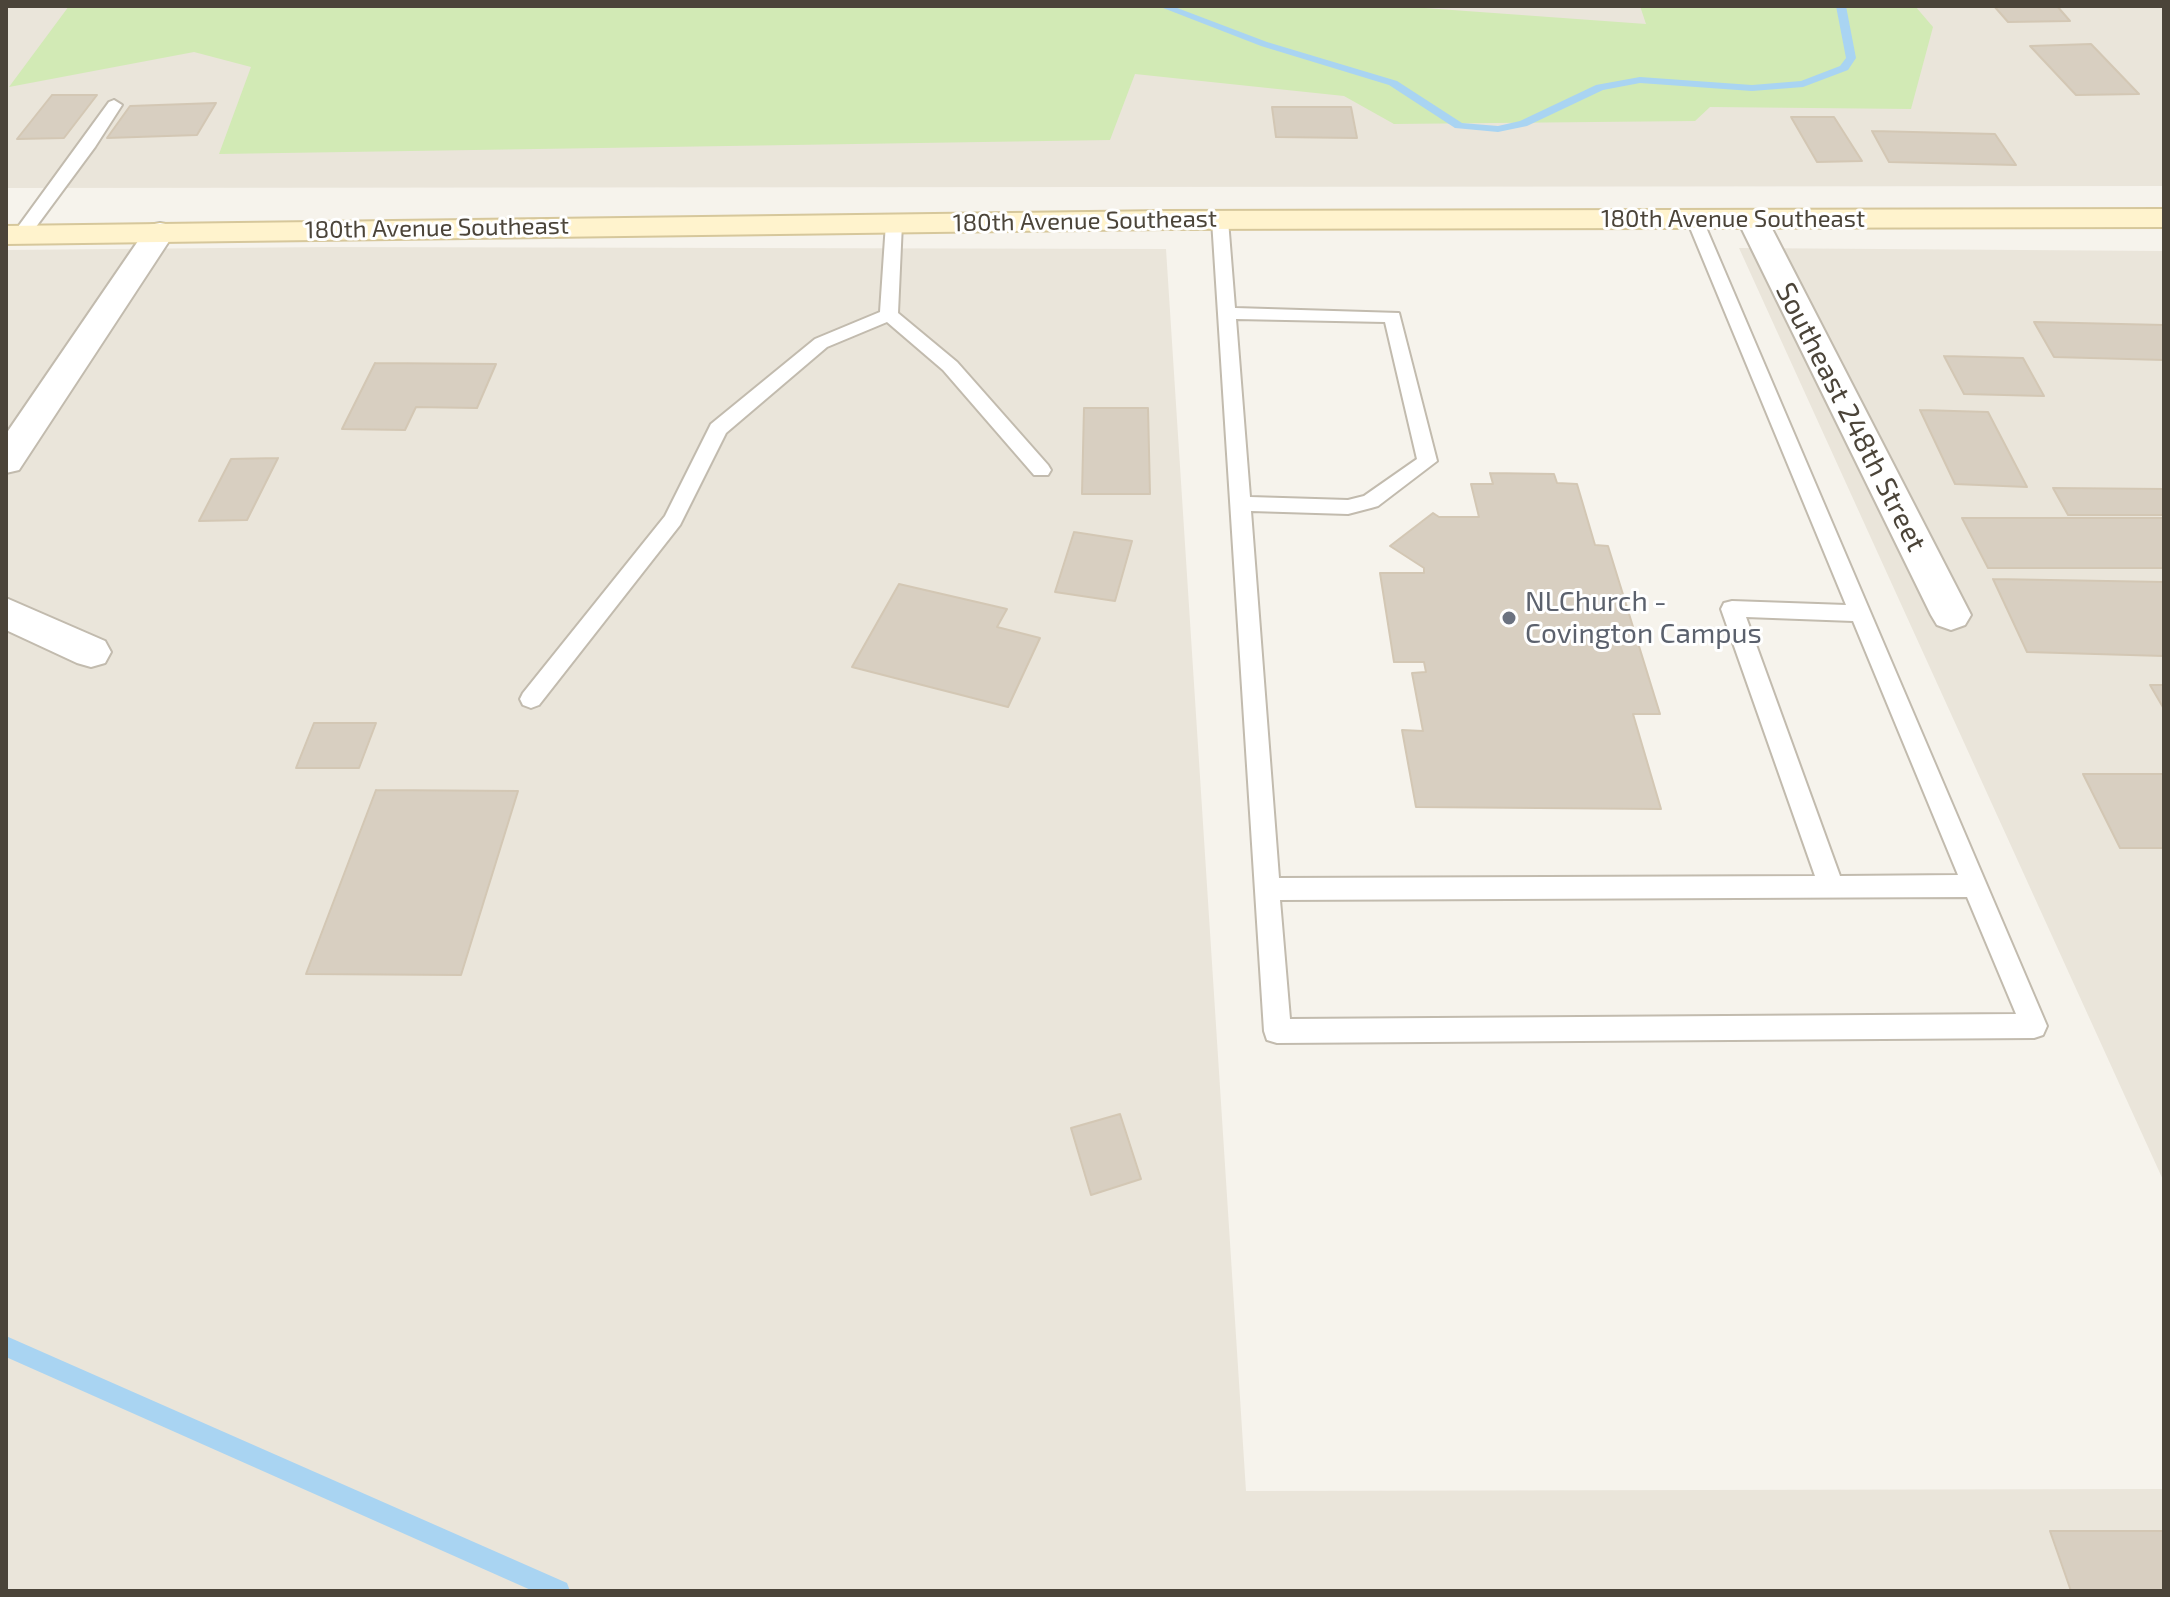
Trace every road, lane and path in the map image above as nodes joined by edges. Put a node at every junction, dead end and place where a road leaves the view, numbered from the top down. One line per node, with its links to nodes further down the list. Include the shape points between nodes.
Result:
1 (114, 105): 8 (lane)
2 (1694, 218): 4 (street, 180th Avenue Southeast); 5 (street, 180th Avenue Southeast); 15 (lane)
3 (2164, 218): 4 (street, 180th Avenue Southeast)
4 (1752, 219): 16 (street, Southeast 248th Street)
5 (1220, 220): 6 (street, 180th Avenue Southeast); 9 (lane)
6 (894, 223): 7 (street, 180th Avenue Southeast); 10 (lane)
7 (160, 232): 8 (street, 180th Avenue Southeast); 11 (street)
8 (14, 235)
9 (1226, 313): 13 (lane); 13 (lane, via 1393,317 1427,461 1371,501 1348,507)
10 (889, 315): 12 (lane, via 950,366); 18 (lane, via 821,343 718,429 673,520)
11 (6, 461)
12 (1041, 470)
13 (1240, 504): 21 (lane)
14 (6, 613): 17 (street)
15 (1859, 613): 19 (lane); 20 (lane, via 1732,609)
16 (1951, 615)
17 (91, 652)
18 (531, 699)
19 (1975, 886): 20 (lane); 21 (lane, via 2034,1026 1277,1031)
20 (1831, 887): 21 (lane)
21 (1267, 889)

